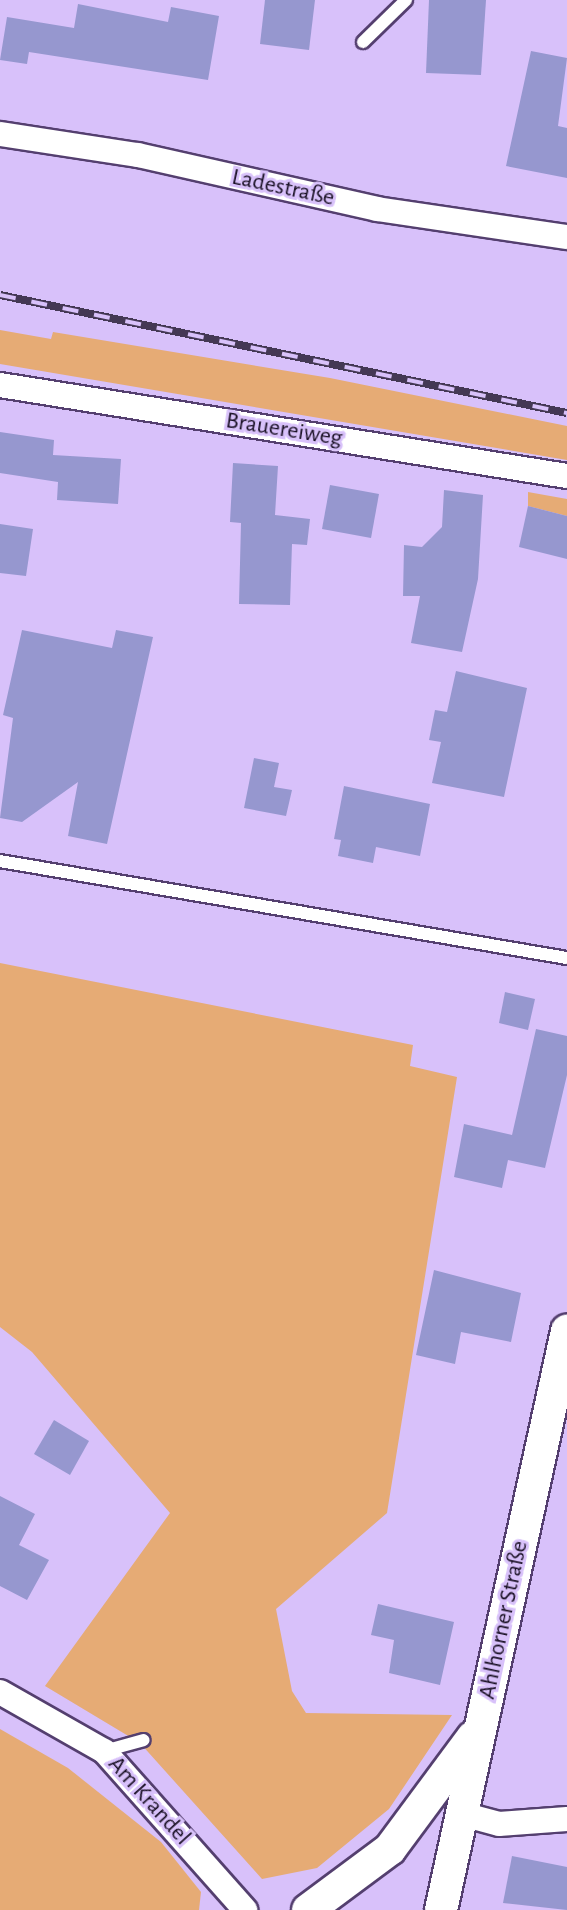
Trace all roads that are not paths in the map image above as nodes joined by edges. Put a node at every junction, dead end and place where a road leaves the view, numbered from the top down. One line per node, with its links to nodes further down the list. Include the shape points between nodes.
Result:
1 (406, 0): 2 (lane)
2 (363, 42)
3 (0, 134): 4 (street, Ladestraße, via 138,155 377,209)
4 (567, 237)
5 (0, 385): 6 (street, Brauereiweg)
6 (567, 476)
7 (0, 861): 8 (lane)
8 (567, 958)
9 (567, 1331): 11 (street, Ahlhorner Straße)
10 (0, 1692): 13 (street, Am Krandel)
11 (480, 1728): 14 (street, Ahlhorner Straße); 17 (street, via 390,1849)
12 (144, 1740): 13 (lane)
13 (104, 1751): 16 (street, Am Krandel)
14 (462, 1814): 15 (street, via 499,1824); 18 (street, Ahlhorner Straße)
15 (567, 1819)
16 (245, 1910)
17 (308, 1910)
18 (441, 1910)

